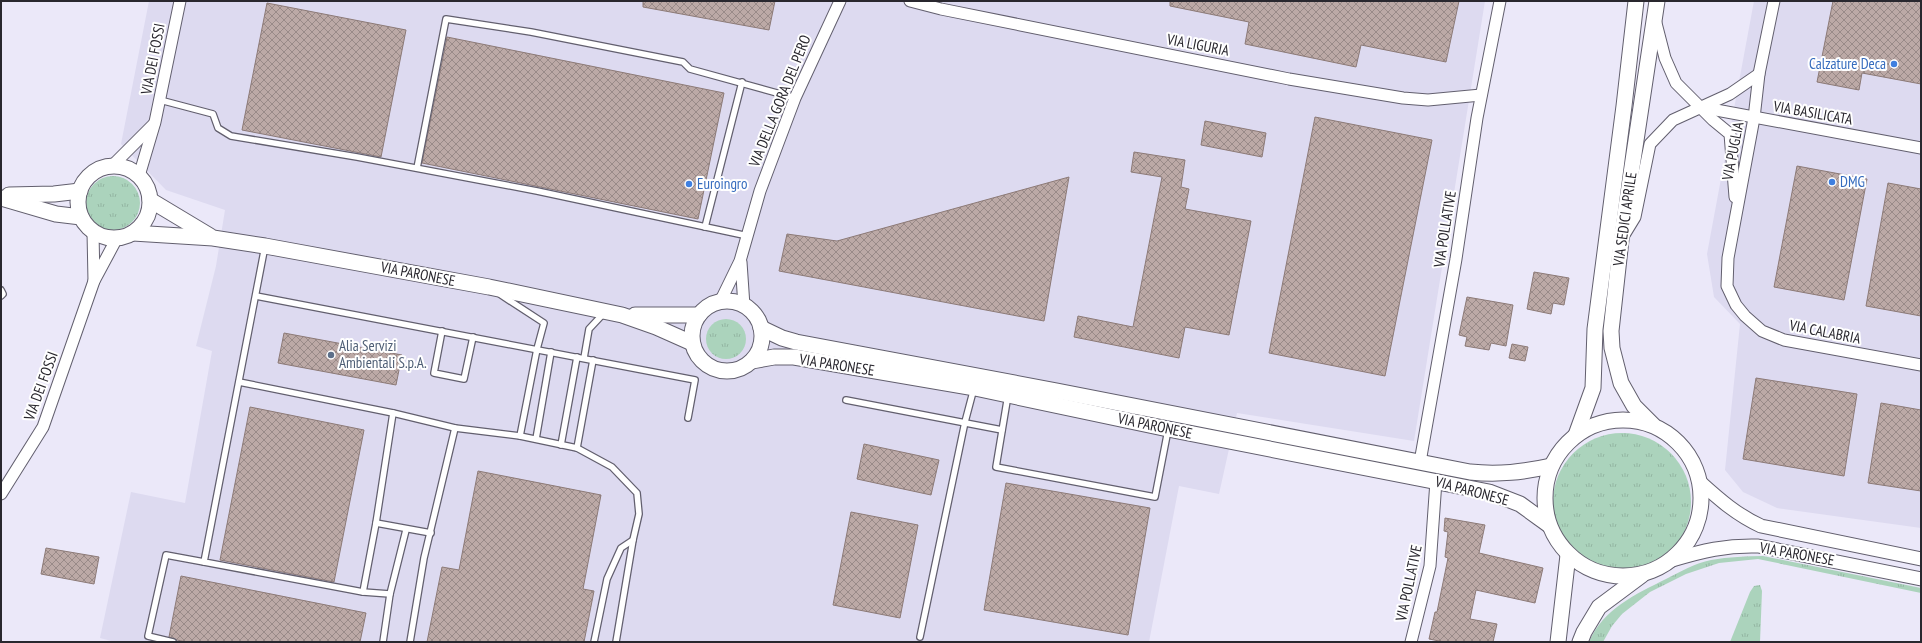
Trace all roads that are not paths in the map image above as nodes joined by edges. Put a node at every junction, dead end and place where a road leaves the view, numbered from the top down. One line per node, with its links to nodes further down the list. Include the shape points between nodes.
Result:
1 (180, 1): 13 (street, VIA DEI FOSSI)
2 (840, 1): 12 (street, VIA DELLA GORA DEL PERO)
3 (910, 1): 11 (street, VIA LIGURIA, via 1289,79 1373,93 1428,100)
4 (1500, 1): 11 (street, VIA POLLATIVE)
5 (1636, 1): 68 (main road, VIA SEDICI APRILE, via 1595,329 1593,388)
6 (1657, 1): 8 (main road, VIA SEDICI APRILE)
7 (1774, 1): 9 (street, VIA PUGLIA)
8 (1654, 19): 14 (street, via 1665,58 1676,84); 32 (main road, VIA SEDICI APRILE)
9 (1759, 74): 14 (street, via 1730,94); 15 (street, VIA PUGLIA)
10 (742, 82): 12 (lane); 19 (lane, via 690,69 683,62 446,19); 26 (lane)
11 (1482, 95): 73 (street, VIA POLLATIVE)
12 (795, 98): 29 (street, VIA DELLA GORA DEL PERO, via 760,190)
13 (160, 100): 16 (street, VIA DEI FOSSI); 19 (lane, via 213,114 218,128 231,136)
14 (1700, 107): 15 (street, VIA BASILICATA); 24 (street, via 1730,134); 32 (street, via 1673,120 1650,144 1635,217)
15 (1754, 118): 17 (street, VIA BASILICATA); 24 (street, VIA PUGLIA)
16 (155, 122): 18 (street); 20 (street, VIA DEI FOSSI)
17 (1921, 148)
18 (112, 166): 20 (main road, via 122,167); 21 (main road, via 92,173 84,181)
19 (417, 168): 26 (lane)
20 (139, 176): 23 (main road)
21 (80, 191): 22 (main road); 25 (main road, via 78,200)
22 (1, 197): 25 (main road, via 56,214)
23 (150, 200): 28 (main road, via 146,218); 31 (main road, VIA PARONESE)
24 (1737, 211): 41 (street, VIA PUGLIA, via 1728,258 1727,286)
25 (81, 217): 27 (main road)
26 (705, 227): 29 (lane)
27 (93, 232): 30 (main road); 35 (street, VIA DEI FOSSI)
28 (133, 233): 30 (main road); 31 (main road, VIA PARONESE)
29 (748, 236): 34 (street, VIA DELLA GORA DEL PERO)
30 (117, 238): 35 (street, VIA DEI FOSSI)
31 (213, 238): 33 (main road, VIA PARONESE)
32 (1621, 240): 64 (main road, VIA SEDICI APRILE, via 1611,331 1612,348 1622,383 1634,406)
33 (265, 246): 36 (main road, VIA PARONESE); 39 (lane)
34 (740, 261): 40 (street, VIA DELLA GORA DEL PERO); 42 (street, VIA DELLA GORA DEL PERO)
35 (94, 282): 77 (street, VIA DEI FOSSI, via 44,427)
36 (488, 287): 43 (main road, VIA PARONESE); 50 (lane, via 544,323)
37 (1, 290): 38 (lane)
38 (1, 296)
39 (256, 296): 47 (lane); 57 (lane)
40 (720, 302): 42 (main road); 45 (main road, via 712,304)
41 (1736, 305): 56 (street, VIA CALABRIA, via 1762,331 1784,340)
42 (744, 306): 46 (main road, via 754,315)
43 (605, 312): 44 (main road, VIA PARONESE); 53 (lane, via 589,329)
44 (622, 315): 45 (main road, VIA PARONESE); 49 (main road, VIA PARONESE)
45 (699, 315): 49 (main road, via 692,333)
46 (761, 328): 55 (main road, via 760,345); 73 (main road, VIA PARONESE, via 796,342)
47 (442, 331): 48 (lane); 48 (lane, via 434,373 464,379)
48 (473, 337): 50 (lane)
49 (692, 343): 55 (main road, VIA PARONESE, via 702,362 716,370 733,371)
50 (537, 349): 51 (lane); 69 (lane)
51 (551, 352): 52 (lane); 70 (lane)
52 (577, 357): 53 (lane); 71 (lane)
53 (584, 358): 54 (lane)
54 (593, 360): 62 (lane, via 695,380); 72 (lane)
55 (752, 361): 58 (main road, VIA PARONESE, via 794,357)
56 (1921, 365)
57 (239, 382): 61 (lane); 86 (lane)
58 (975, 388): 59 (main road, VIA PARONESE); 63 (lane)
59 (1008, 395): 66 (main road, VIA PARONESE); 67 (lane)
60 (846, 400): 63 (lane)
61 (393, 413): 65 (lane); 78 (lane)
62 (688, 418)
63 (965, 422): 67 (lane); 91 (lane)
64 (1653, 426): 68 (main road, VIA SEDICI APRILE, via 1623,420 1606,422); 76 (main road, VIA SEDICI APRILE, via 1674,438 1684,448)
65 (455, 428): 69 (lane); 81 (lane)
66 (1168, 429): 67 (lane, via 1155,497 996,467); 75 (main road, VIA PARONESE)
67 (1002, 430)
68 (1576, 435): 74 (main road, VIA SEDICI APRILE, via 1559,452)
69 (520, 436): 70 (lane)
70 (536, 439): 71 (lane)
71 (561, 445): 72 (lane)
72 (577, 448): 82 (lane, via 612,467 637,493 639,514)
73 (1420, 462): 74 (main road, VIA PARONESE, via 1487,474 1520,473)
74 (1551, 466): 79 (main road, VIA SEDICI APRILE, via 1545,488)
75 (1436, 481): 79 (main road, VIA PARONESE, via 1504,497 1520,504); 97 (street, VIA POLLATIVE, via 1430,566)
76 (1700, 482): 84 (street, VIA PARONESE, via 1731,510 1761,526); 85 (main road, VIA SEDICI APRILE, via 1701,508 1694,532)
77 (1, 494)
78 (376, 523): 80 (lane); 89 (lane)
79 (1549, 525): 83 (main road, VIA SEDICI APRILE, via 1554,537)
80 (406, 530): 81 (lane); 90 (lane)
81 (431, 533): 94 (lane, via 424,558)
82 (633, 540): 95 (lane, via 621,548 607,579); 96 (lane)
83 (1568, 555): 87 (main road, VIA SEDICI APRILE, via 1589,569 1604,575 1624,577); 98 (main road)
84 (1921, 559)
85 (1672, 560): 87 (main road, VIA SEDICI APRILE); 88 (street, VIA PARONESE, via 1715,548 1758,546)
86 (204, 562): 89 (lane); 92 (lane, via 166,556 148,636)
87 (1643, 574): 99 (main road, VIA SEDICI APRILE, via 1599,607)
88 (1921, 579)
89 (363, 592): 90 (lane)
90 (390, 594): 93 (lane)
91 (920, 637)
92 (173, 642)
93 (383, 642)
94 (410, 642)
95 (594, 642)
96 (616, 642)
97 (1411, 642)
98 (1558, 642)
99 (1580, 642)

